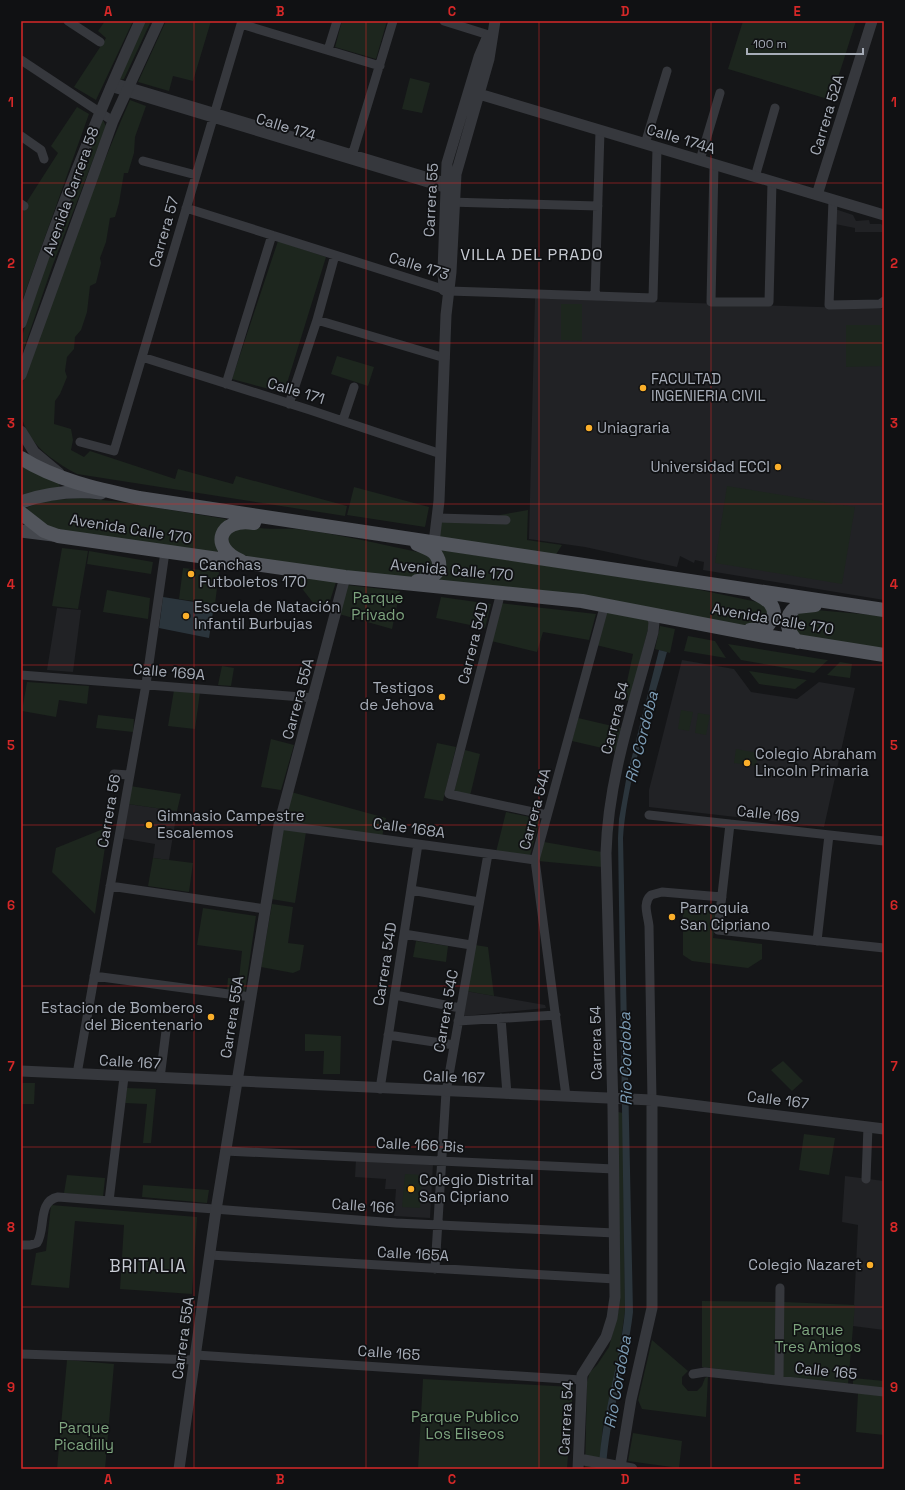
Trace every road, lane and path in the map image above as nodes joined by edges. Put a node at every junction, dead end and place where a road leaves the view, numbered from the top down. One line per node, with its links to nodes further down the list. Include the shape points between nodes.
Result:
1 (68, 21): 11 (street)
2 (140, 21): 16 (street, Avenida Carrera 58)
3 (159, 21): 17 (street, Avenida Carrera 58)
4 (337, 21): 12 (street)
5 (393, 21): 14 (street)
6 (444, 21): 10 (street)
7 (872, 21): 37 (street, Carrera 52A)
8 (494, 22): 10 (street, Carrera 55)
9 (241, 23): 12 (street); 22 (street, Carrera 57)
10 (490, 36): 18 (street, Carrera 55, via 489,60)
11 (100, 42)
12 (328, 50): 14 (street)
13 (21, 60): 21 (street)
14 (380, 66): 28 (street)
15 (667, 71): 26 (street)
16 (111, 84): 17 (street, Calle 174); 21 (street, Avenida Carrera 58)
17 (127, 90): 22 (street, Calle 174); 23 (street, Avenida Carrera 58)
18 (474, 93): 24 (street, Calle 174A); 36 (street, Carrera 55, via 461,155)
19 (720, 93): 30 (street)
20 (776, 108): 34 (street)
21 (99, 112): 23 (street); 49 (street, Avenida Carrera 58, via 68,190)
22 (213, 116): 28 (street, Calle 174); 33 (street, Carrera 57)
23 (113, 121): 52 (street, Avenida Carrera 58)
24 (600, 130): 26 (street, Calle 174A); 40 (street)
25 (21, 136): 29 (street, via 41,150)
26 (645, 144): 27 (street, Calle 174A)
27 (657, 148): 30 (street, Calle 174A); 46 (street, Calle 173, via 653,298)
28 (351, 157): 36 (street, Calle 174)
29 (44, 159)
30 (700, 160): 32 (street, Calle 174A)
31 (143, 161): 33 (street)
32 (714, 165): 34 (street, Calle 174A); 35 (street, via 711,302 769,302)
33 (196, 175): 41 (street, Carrera 57)
34 (755, 177): 35 (street, Calle 174A)
35 (772, 182): 37 (street, Calle 174A)
36 (450, 187): 39 (street, Carrera 55)
37 (817, 195): 38 (street, Calle 174A)
38 (833, 200): 42 (street, Calle 174A); 47 (street, via 829,304)
39 (449, 202): 40 (street); 45 (street, Carrera 55, via 443,272)
40 (598, 206): 46 (street)
41 (186, 208): 43 (street, Calle 173); 50 (street, Carrera 57)
42 (884, 215)
43 (272, 235): 44 (street, Calle 173); 53 (street)
44 (336, 255): 45 (street, Calle 173); 48 (street)
45 (447, 290): 46 (street, Calle 173); 51 (street, Carrera 55)
46 (595, 296)
47 (880, 303)
48 (317, 320): 51 (street); 55 (street)
49 (21, 323)
50 (142, 358): 53 (street, Calle 171); 58 (street, Carrera 57, via 114,451)
51 (445, 358): 59 (street, Carrera 55)
52 (21, 375)
53 (226, 384): 55 (street, Calle 171)
54 (354, 387): 56 (street)
55 (288, 404): 56 (street, Calle 171)
56 (343, 420): 59 (street, Calle 171)
57 (21, 431): 61 (street, via 34,452)
58 (80, 442)
59 (441, 454): 65 (street, Carrera 55)
60 (21, 458): 61 (main road, Avenida Calle 170)
61 (65, 479): 62 (main road, Avenida Calle 170)
62 (139, 498): 63 (main road, via 77,492 42,496); 67 (main road, Avenida Calle 170)
63 (21, 502)
64 (21, 513): 69 (main road, Avenida Calle 170, via 38,527)
65 (438, 518): 66 (street); 71 (street, Carrera 55)
66 (506, 520)
67 (298, 523): 70 (main road, Avenida Calle 170); 73 (main road, via 267,525 245,521 231,524 222,536 222,543 228,554)
68 (21, 531): 69 (main road)
69 (58, 536): 72 (main road, Avenida Calle 170)
70 (404, 538): 71 (main road, Avenida Calle 170); 75 (main road, via 431,550 436,555 439,564 436,574 425,581)
71 (434, 542): 76 (main road, Avenida Calle 170)
72 (165, 552): 73 (main road, Avenida Calle 170); 86 (street, Carrera 56)
73 (244, 563): 74 (main road, Avenida Calle 170)
74 (345, 577): 75 (main road, Avenida Calle 170); 87 (street, Carrera 55A)
75 (379, 580): 77 (main road, Avenida Calle 170)
76 (748, 589): 79 (main road, Avenida Calle 170); 82 (main road, via 772,604 774,617 770,626 754,631)
77 (501, 592): 78 (main road, Avenida Calle 170); 90 (street, Carrera 54D, via 449,794)
78 (605, 604): 81 (main road, Avenida Calle 170); 90 (street, Carrera 54A)
79 (856, 605): 80 (main road, Avenida Calle 170); 83 (main road, via 796,607 791,611 787,621 788,630)
80 (884, 610)
81 (651, 614): 82 (main road, Avenida Calle 170); 127 (street, Carrera 54, via 654,622 653,632 618,769 608,820 606,853)
82 (722, 628): 83 (main road, Avenida Calle 170)
83 (798, 642): 84 (main road, Avenida Calle 170)
84 (884, 655)
85 (21, 676): 86 (street, Calle 169A)
86 (146, 684): 87 (street, Calle 169A); 89 (street, Carrera 56)
87 (314, 698): 92 (street, Carrera 55A)
88 (114, 774): 89 (street)
89 (129, 775): 99 (street, Carrera 56)
90 (547, 815): 98 (street, Carrera 54A)
91 (648, 815): 93 (street, Calle 169)
92 (279, 824): 96 (street, Calle 168A); 103 (street, Carrera 55A)
93 (730, 824): 94 (street, Calle 169); 101 (street)
94 (829, 835): 95 (street, Calle 169); 105 (street)
95 (884, 841)
96 (418, 844): 97 (street, Calle 168A); 100 (street, Carrera 54D)
97 (488, 854): 98 (street, Calle 168A); 102 (street, Carrera 54C)
98 (535, 860): 112 (street, Carrera 54A)
99 (110, 886): 103 (street); 108 (street, Carrera 56)
100 (411, 890): 102 (street); 104 (street, Carrera 54D)
101 (722, 897): 105 (street, via 718,930); 128 (street, via 662,892 648,897)
102 (479, 902): 106 (street, Carrera 54C)
103 (265, 909): 110 (street, Carrera 55A)
104 (404, 934): 106 (street); 109 (street, Carrera 54D)
105 (817, 941): 107 (street)
106 (471, 945): 111 (street, Carrera 54C)
107 (884, 948)
108 (94, 976): 110 (street); 119 (street, Carrera 56)
109 (394, 995): 111 (street); 116 (street, Carrera 54D)
110 (251, 997): 122 (street, Carrera 55A)
111 (460, 1008): 114 (street, Carrera 54C)
112 (556, 1015): 113 (street); 126 (street, Carrera 54A)
113 (501, 1018): 114 (street); 125 (street)
114 (458, 1021): 117 (street, Carrera 54C)
115 (166, 1032): 121 (street)
116 (388, 1035): 117 (street); 123 (street, Carrera 54D)
117 (454, 1045): 124 (street, Carrera 54C)
118 (21, 1071): 119 (street, Calle 167)
119 (77, 1074): 120 (street, Calle 167)
120 (124, 1076): 121 (street, Calle 167); 135 (street)
121 (160, 1078): 122 (street, Calle 167)
122 (236, 1082): 123 (street, Calle 167); 131 (street, Carrera 55A)
123 (380, 1089): 124 (street, Calle 167)
124 (446, 1092): 125 (street, Calle 167); 132 (street, Carrera 54C)
125 (507, 1094): 126 (street, Calle 167)
126 (566, 1096): 127 (street, Calle 167)
127 (617, 1098): 128 (street, Calle 167); 133 (street, Carrera 54)
128 (648, 1100): 129 (street, Calle 167); 151 (street, via 652,1308)
129 (868, 1127): 130 (street, Calle 167); 134 (street)
130 (884, 1129)
131 (225, 1151): 132 (street, Calle 166 Bis); 136 (street, Carrera 55A)
132 (440, 1160): 133 (street, Calle 166 Bis); 137 (street, Carrera 54C)
133 (614, 1169): 138 (street, Carrera 54)
134 (866, 1179)
135 (109, 1201): 136 (street, Calle 166); 139 (street, Calle 166, via 52,1198 46,1204 39,1241 34,1245)
136 (216, 1210): 137 (street, Calle 166); 140 (street, Carrera 55A)
137 (438, 1225): 138 (street, Calle 166); 141 (street, Carrera 54C)
138 (614, 1233): 142 (street, Carrera 54)
139 (21, 1244)
140 (210, 1255): 141 (street, Calle 165A); 145 (street, Carrera 55A)
141 (435, 1270): 142 (street, Calle 165A)
142 (615, 1279): 147 (street, Carrera 54, via 609,1332)
143 (780, 1288): 148 (street)
144 (21, 1354): 145 (street, Calle 165)
145 (195, 1357): 147 (street, Calle 165); 152 (street, Carrera 55A)
146 (693, 1374): 148 (street, Calle 165, via 705,1372)
147 (581, 1380): 150 (street, Carrera 54)
148 (779, 1380): 149 (street, Calle 165)
149 (884, 1392)
150 (582, 1463): 151 (street)
151 (617, 1466): 153 (street)
152 (179, 1469)
153 (632, 1469)

